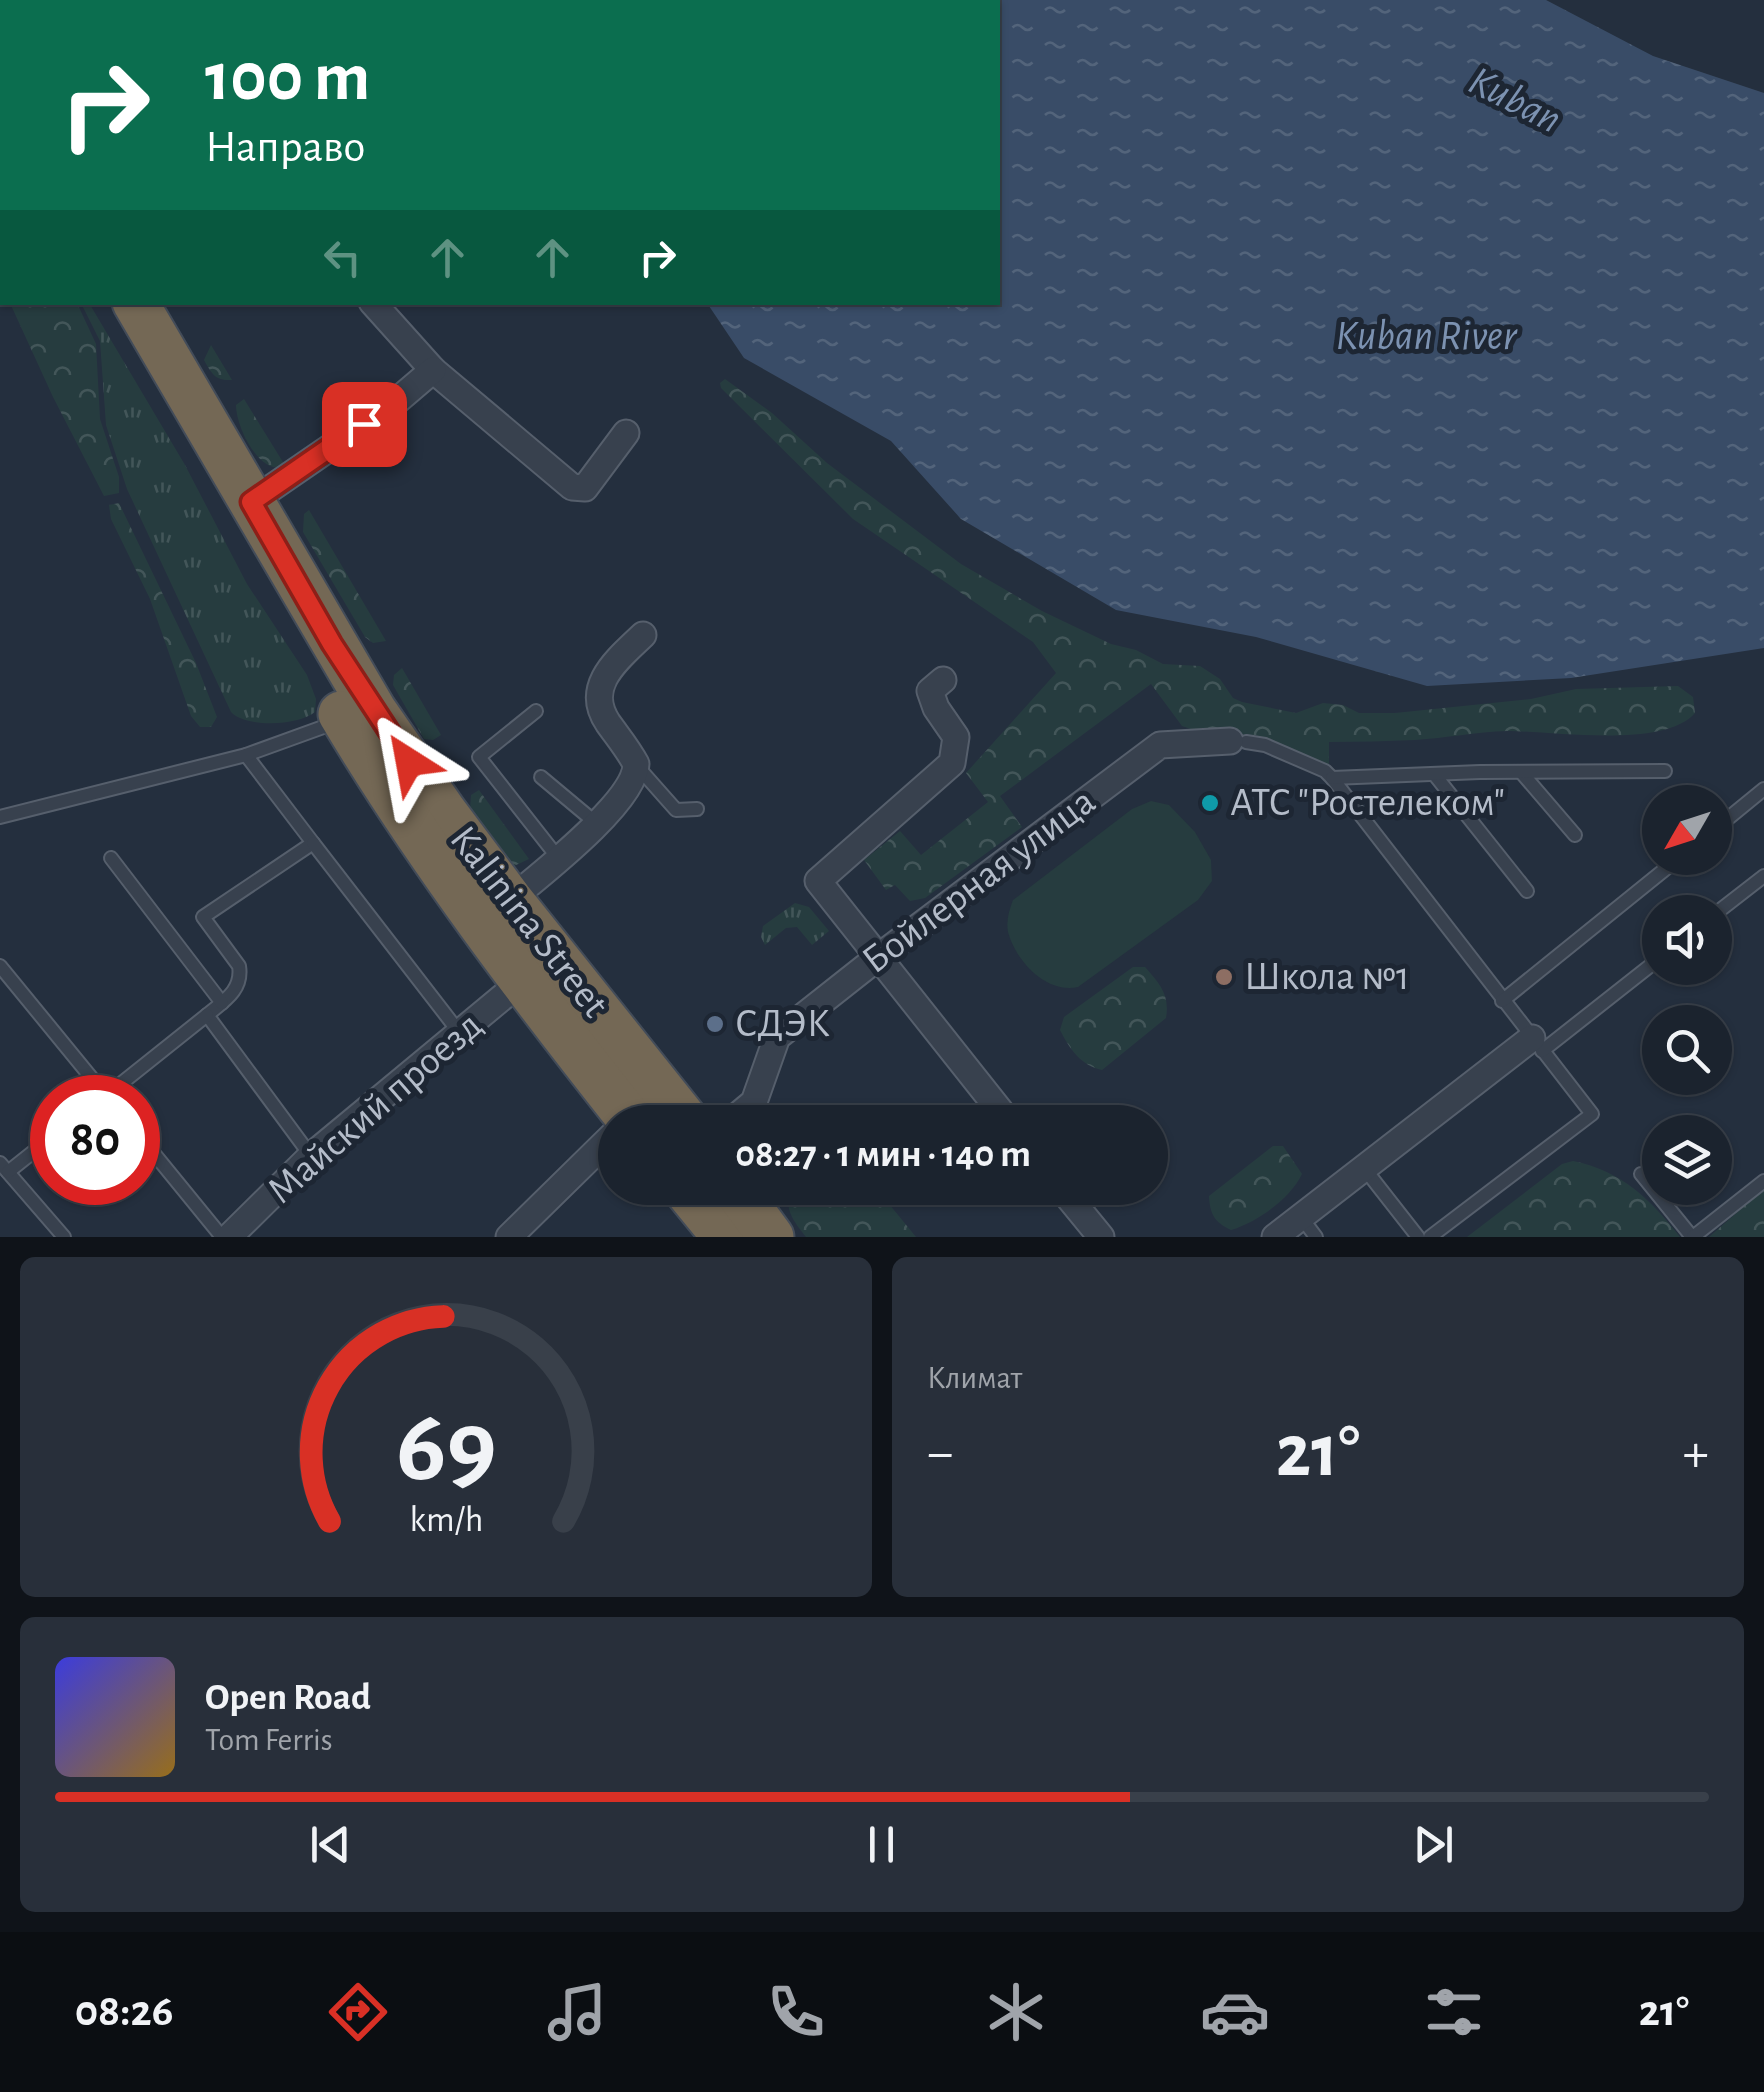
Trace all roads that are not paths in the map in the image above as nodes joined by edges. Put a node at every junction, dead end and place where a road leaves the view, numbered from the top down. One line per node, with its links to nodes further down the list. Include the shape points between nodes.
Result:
1 (134, 305): 6 (highway, Kalinina Street)
2 (134, 305): 10 (highway, Kalinina Street)
3 (375, 305): 4 (street)
4 (432, 370): 5 (street, via 572,487 586,488); 6 (street)
5 (626, 433)
6 (251, 502): 28 (highway, Kalinina Street)
7 (643, 634): 13 (street, via 609,670 598,700)
8 (942, 680): 34 (street, via 930,691 956,737 952,762 818,881)
9 (536, 711): 27 (lane, via 479,757)
10 (344, 719): 12 (lane); 28 (highway, Kalinina Street)
11 (1238, 742): 18 (lane, via 1280,752); 34 (street, Бойлерная улица, via 1160,745)
12 (246, 754): 22 (lane); 25 (lane)
13 (636, 764): 20 (lane, via 676,810); 23 (street, via 634,782)
14 (1665, 770): 15 (lane)
15 (1521, 772): 16 (lane); 24 (lane)
16 (1434, 774): 18 (lane); 31 (lane)
17 (541, 778): 23 (lane)
18 (1332, 778): 38 (lane)
19 (1764, 789): 21 (lane)
20 (697, 809)
21 (1732, 815)
22 (0, 817)
23 (596, 823): 27 (street)
24 (1575, 835)
25 (313, 843): 39 (lane, via 203,917 239,966 237,988); 41 (lane)
26 (111, 858): 39 (lane)
27 (558, 859): 32 (street)
28 (466, 870): 32 (highway, Kalinina Street); 37 (highway, Kalinina Street)
29 (1659, 875): 38 (lane)
30 (1764, 876): 33 (lane)
31 (1527, 891)
32 (510, 900): 46 (highway, Kalinina Street)
33 (1732, 901)
34 (878, 958): 47 (street, Бойлерная улица, via 776,1037); 48 (street)
35 (0, 966): 43 (lane)
36 (1642, 971): 42 (lane)
37 (522, 981): 41 (street, Майский проезд); 45 (highway, Kalinina Street)
38 (1502, 1001): 42 (lane)
39 (222, 1003): 40 (lane)
40 (207, 1015): 44 (lane); 51 (lane)
41 (459, 1032): 51 (street, Майский проезд)
42 (1537, 1045): 54 (street); 69 (lane, via 1592,1114)
43 (87, 1075)
44 (132, 1075)
45 (631, 1105)
46 (634, 1105)
47 (750, 1105)
48 (996, 1105)
49 (598, 1146): 63 (street)
50 (30, 1151): 53 (lane)
51 (311, 1156): 62 (street, Майский проезд)
52 (160, 1160): 62 (lane)
53 (4, 1168): 61 (lane)
54 (1364, 1168): 60 (street); 68 (lane)
55 (1764, 1181): 70 (lane)
56 (699, 1205): 64 (highway)
57 (747, 1205): 65 (highway)
58 (1076, 1205): 66 (street)
59 (1667, 1205): 70 (lane)
60 (1308, 1227): 67 (street)
61 (64, 1237)
62 (226, 1237)
63 (509, 1237)
64 (725, 1237)
65 (771, 1237)
66 (1101, 1237)
67 (1275, 1237)
68 (1418, 1237)
69 (1430, 1237)
70 (1693, 1237)

